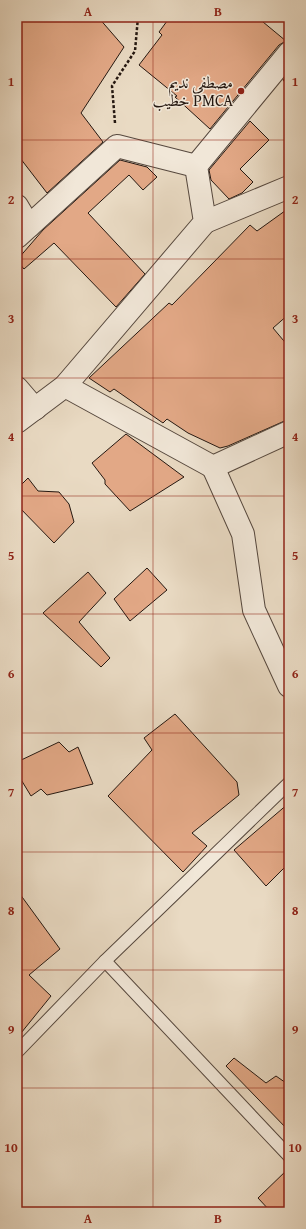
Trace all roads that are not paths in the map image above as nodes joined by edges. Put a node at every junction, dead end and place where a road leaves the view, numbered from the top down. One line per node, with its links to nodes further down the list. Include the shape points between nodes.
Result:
1 (289, 53): 2 (street)
2 (196, 166): 5 (street); 6 (street, via 117,146)
3 (289, 187): 5 (street)
4 (17, 206): 6 (street)
5 (205, 222): 7 (street)
6 (23, 231)
7 (65, 386): 9 (street); 12 (street)
8 (17, 388): 9 (street)
9 (35, 408): 10 (street)
10 (17, 422)
11 (289, 432): 12 (street)
12 (213, 467): 13 (street, via 243,534 254,610)
13 (289, 686)
14 (289, 783): 15 (lane)
15 (105, 961): 16 (lane); 17 (lane)
16 (17, 1052)
17 (289, 1156)

